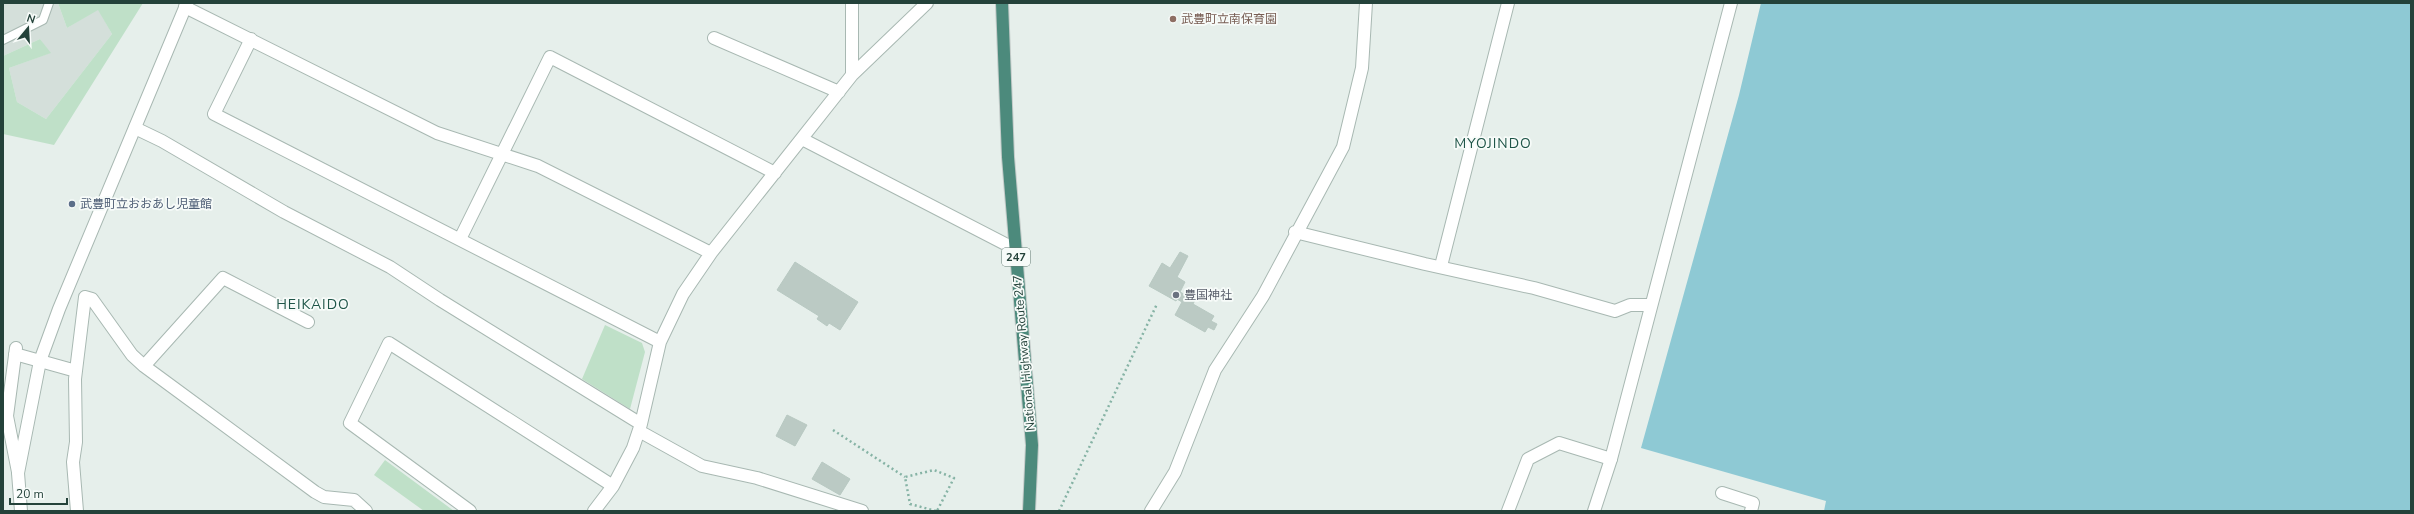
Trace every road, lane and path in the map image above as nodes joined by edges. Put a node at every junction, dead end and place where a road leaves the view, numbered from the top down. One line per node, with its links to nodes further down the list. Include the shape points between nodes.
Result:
1 (49, 3): 11 (lane, via 43,20)
2 (852, 3): 12 (street)
3 (927, 3): 12 (street)
4 (1002, 3): 20 (highway, National Highway Route 247 / 247, via 1008,157)
5 (1366, 3): 18 (street, via 1362,68 1350,125 1343,146)
6 (1508, 3): 22 (street)
7 (1731, 3): 24 (street)
8 (186, 5): 10 (street); 14 (street)
9 (714, 38): 13 (street)
10 (251, 39): 16 (street, via 437,134); 19 (street, via 214,114)
11 (3, 40)
12 (852, 75): 13 (street)
13 (839, 92): 15 (street)
14 (135, 128): 27 (street, via 59,309); 31 (street, via 162,140 284,212 390,267)
15 (802, 139): 17 (street); 20 (street)
16 (501, 153): 17 (street, via 550,57); 19 (street); 21 (street, via 538,166)
17 (775, 173): 21 (street)
18 (1295, 232): 22 (street); 47 (street, via 1263,296 1215,370 1175,472)
19 (460, 239): 26 (street)
20 (1015, 249): 45 (highway, National Highway Route 247 / 247, via 1032,446)
21 (711, 253): 26 (street, via 683,294)
22 (1441, 266): 24 (street, via 1615,311 1630,305)
23 (1157, 304): 46 (path)
24 (1650, 305): 33 (street)
25 (308, 322): 28 (street, via 223,278)
26 (660, 342): 31 (street)
27 (40, 361): 29 (street); 30 (street, via 16,351); 34 (street)
28 (144, 366): 29 (street, via 132,355 92,299 85,296); 40 (street, via 315,492 324,497 354,500)
29 (76, 372): 39 (street, via 76,442 73,462)
30 (7, 384): 34 (street, via 8,416)
31 (640, 427): 36 (street, via 633,448); 43 (street, via 702,466 757,478)
32 (833, 430): 35 (path)
33 (1611, 459): 48 (street, via 1559,443 1528,459); 49 (street)
34 (18, 473): 38 (street)
35 (905, 477): 44 (path, via 910,504); 44 (path, via 934,470 954,478)
36 (613, 486): 41 (street, via 389,343 350,423); 42 (street)
37 (1722, 493): 50 (street, via 1753,503)
38 (21, 511)
39 (77, 511)
40 (366, 511)
41 (470, 511)
42 (594, 511)
43 (862, 511)
44 (937, 511)
45 (1029, 511)
46 (1059, 511)
47 (1151, 511)
48 (1508, 511)
49 (1594, 511)
50 (1751, 511)

